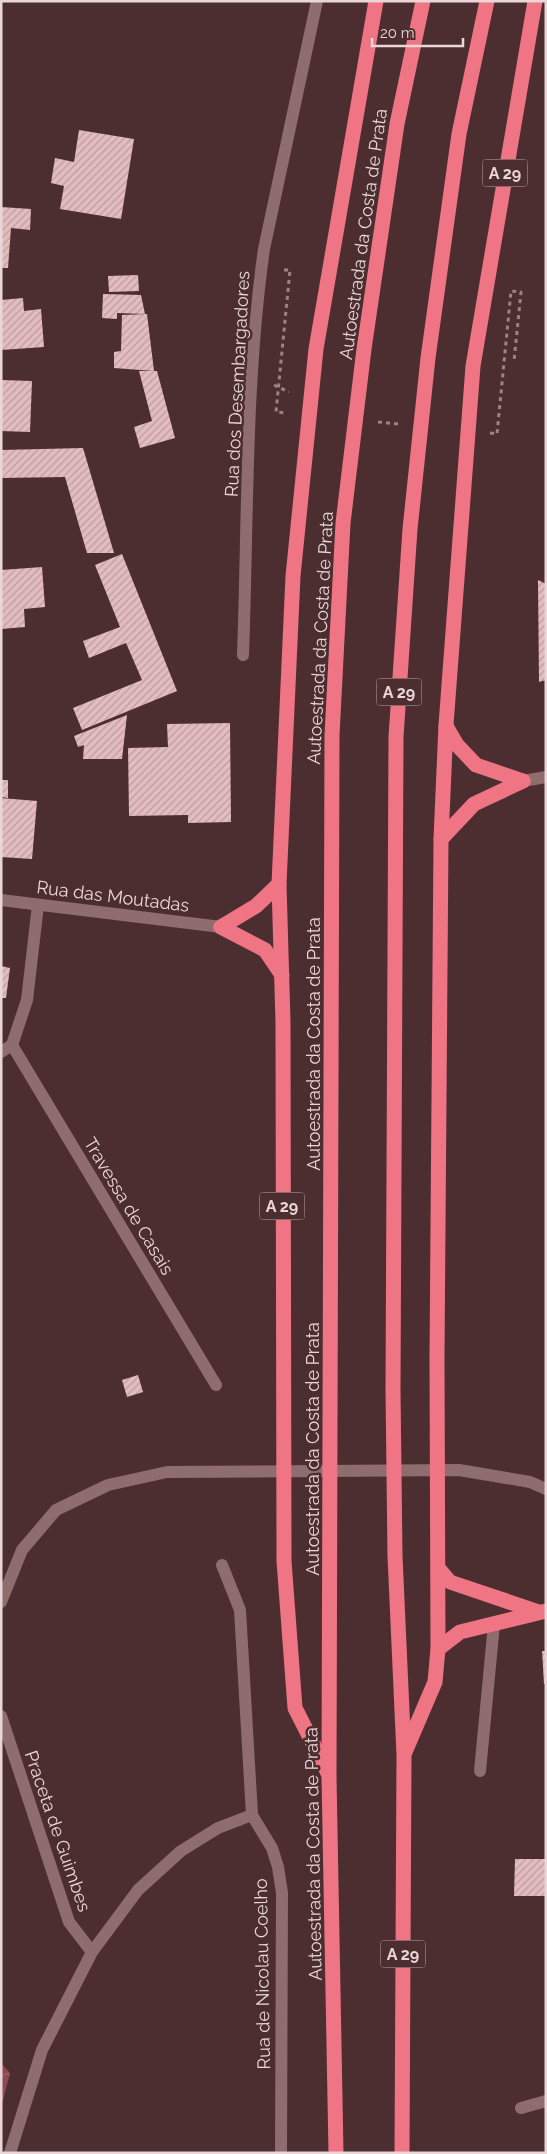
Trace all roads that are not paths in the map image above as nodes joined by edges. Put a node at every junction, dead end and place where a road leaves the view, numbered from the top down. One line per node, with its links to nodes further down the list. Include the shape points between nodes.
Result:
1 (317, 1): 6 (street, Rua dos Desembargadores, via 258,290 253,350)
2 (376, 1): 11 (highway, A 29, via 316,349 293,576)
3 (422, 1): 28 (highway, Autoestrada da Costa de Prata / A 29, via 395,134 364,349 343,523 332,735)
4 (487, 1): 26 (highway, A 29, via 459,134 428,358 410,529 396,737 393,1389 395,1556)
5 (535, 1): 7 (highway, A 29, via 473,366)
6 (243, 655)
7 (446, 725): 9 (highway, via 457,745 476,765); 10 (highway, A 29)
8 (546, 777): 9 (street)
9 (522, 781): 10 (highway, via 474,804)
10 (441, 839): 20 (highway, A 29, via 437,1386)
11 (279, 884): 14 (highway, via 256,906); 15 (highway, A 29)
12 (1, 900): 13 (street, Rua das Moutadas)
13 (38, 905): 14 (street, Rua das Moutadas); 16 (street, via 27,1000)
14 (221, 927): 15 (highway, via 266,950)
15 (282, 975): 28 (highway, A 29, via 284,1561 295,1708)
16 (6, 1048): 17 (street, Travessa de Casais)
17 (216, 1385)
18 (546, 1489): 21 (street, via 530,1482 459,1470 167,1472 108,1485 56,1510 22,1550)
19 (222, 1565): 29 (street, Rua de Nicolau Coelho, via 240,1610)
20 (439, 1569): 22 (highway, via 450,1582); 24 (highway, A 29)
21 (1, 1602)
22 (542, 1612): 23 (highway)
23 (494, 1624): 24 (highway, via 460,1632); 27 (street)
24 (438, 1649): 26 (highway, A 29, via 435,1682)
25 (1, 1716): 30 (street, Praceta de Guimbes, via 69,1922)
26 (404, 1755): 36 (highway, A 29)
27 (480, 1771)
28 (330, 1776): 35 (highway, Autoestrada da Costa de Prata / A 29)
29 (252, 1814): 30 (street, via 218,1828 182,1851 138,1890); 34 (street, Rua de Nicolau Coelho, via 272,1848 282,1894)
30 (92, 1952): 33 (street, via 42,2050)
31 (546, 2101): 32 (street)
32 (521, 2108)
33 (10, 2153)
34 (281, 2153)
35 (336, 2153)
36 (402, 2153)

